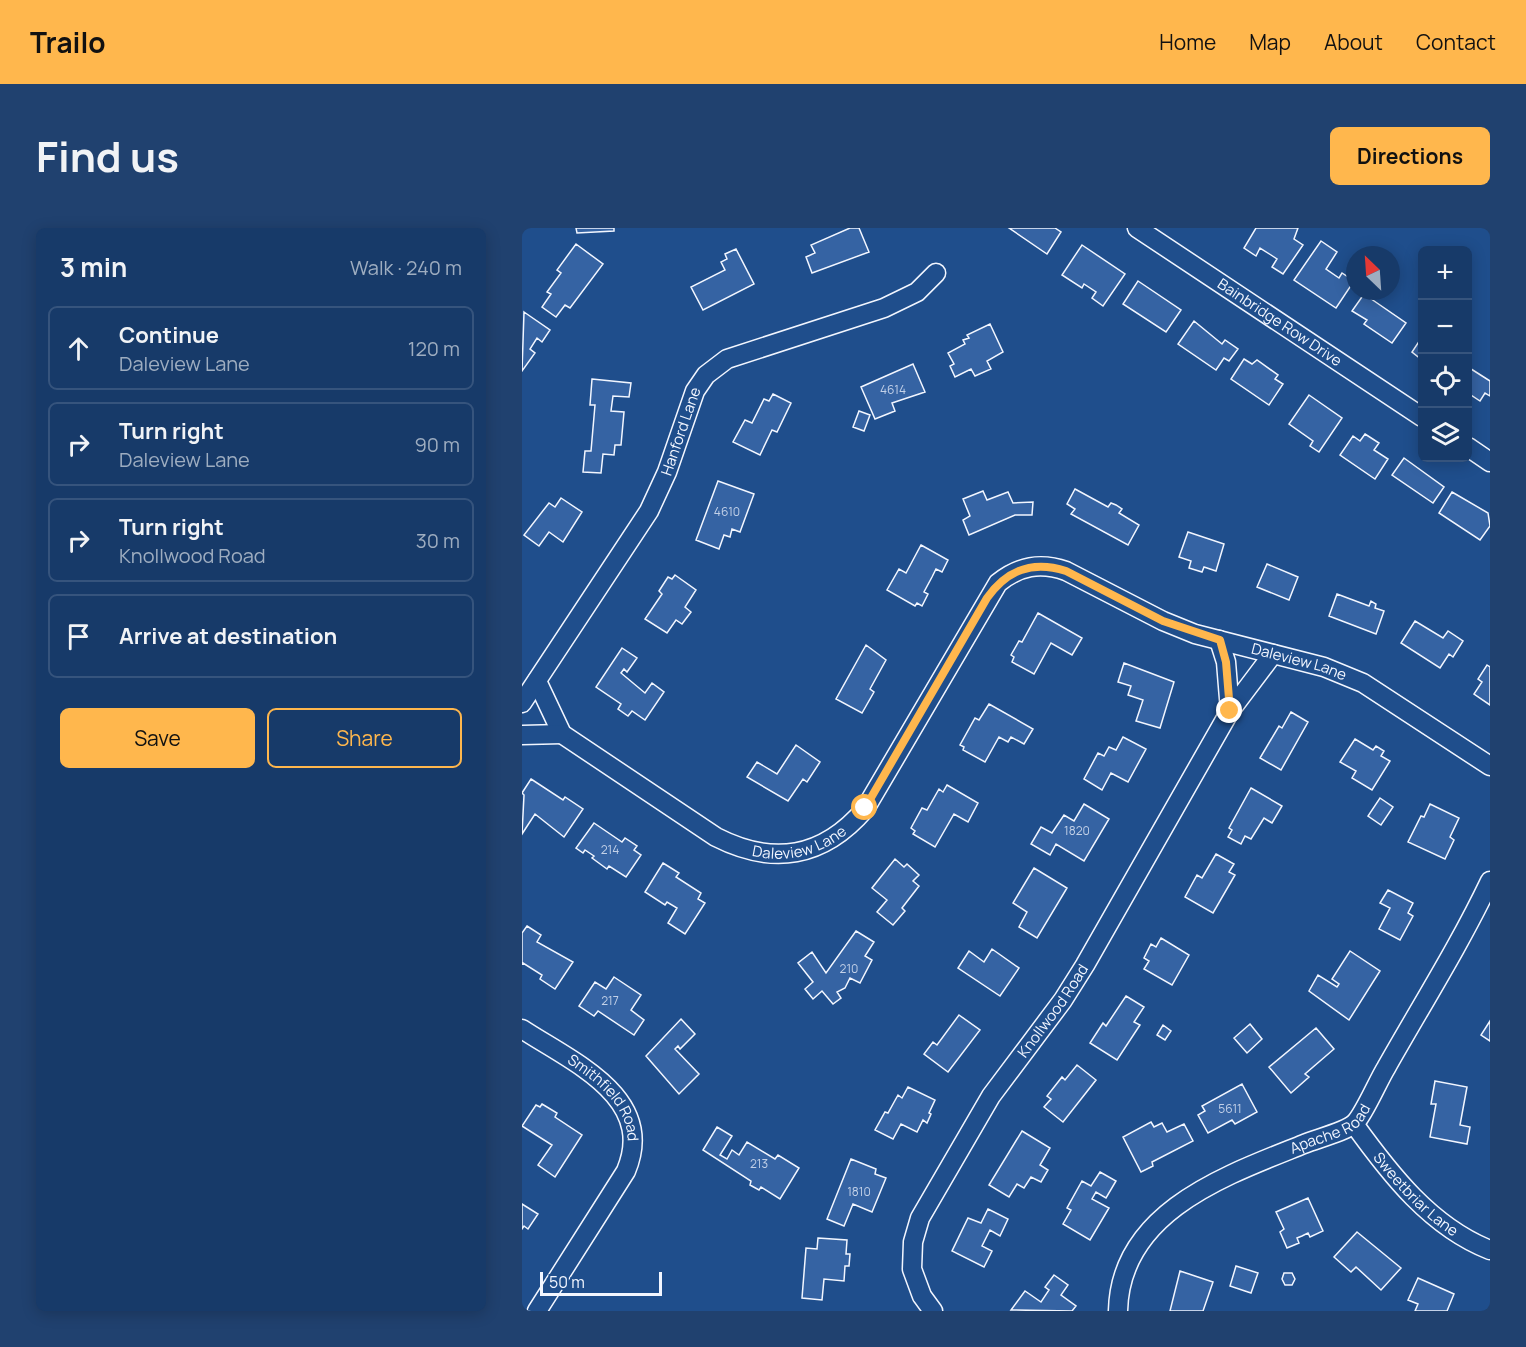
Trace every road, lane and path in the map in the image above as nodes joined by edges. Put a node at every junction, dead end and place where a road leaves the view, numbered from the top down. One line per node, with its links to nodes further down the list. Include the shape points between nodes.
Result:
1 (1137, 228): 3 (street, Bainbridge Row Drive)
2 (936, 273): 8 (street, Hanford Lane, via 908,298 727,359 706,375 689,404 649,511)
3 (1418, 414)
4 (1472, 450): 5 (street)
5 (1490, 462)
6 (1220, 640): 7 (street, Daleview Lane); 10 (street); 11 (street, Daleview Lane, via 1163,621 1066,571 1035,565 1016,571 998,583 987,598 865,808 836,836 800,852 768,854 737,848)
7 (1273, 654): 10 (street, Knollwood Road); 13 (street, Daleview Lane, via 1324,667 1363,683)
8 (537, 681): 9 (street, Hanford Lane); 11 (street)
9 (522, 703)
10 (1230, 711): 19 (street, Knollwood Road, via 1085,965 991,1096 920,1218 913,1242 912,1269 922,1296)
11 (562, 734): 12 (street)
12 (522, 735)
13 (1490, 766)
14 (1490, 881): 16 (street, Apache Road)
15 (522, 1029): 18 (street, Smithfield Road, via 611,1089 624,1107 633,1134 626,1171)
16 (1354, 1124): 17 (street, Sweetbriar Lane, via 1398,1182 1428,1212); 20 (street, Apache Road, via 1244,1168 1174,1207 1151,1228 1130,1259 1121,1284)
17 (1490, 1250)
18 (537, 1311)
19 (933, 1311)
20 (1118, 1311)

